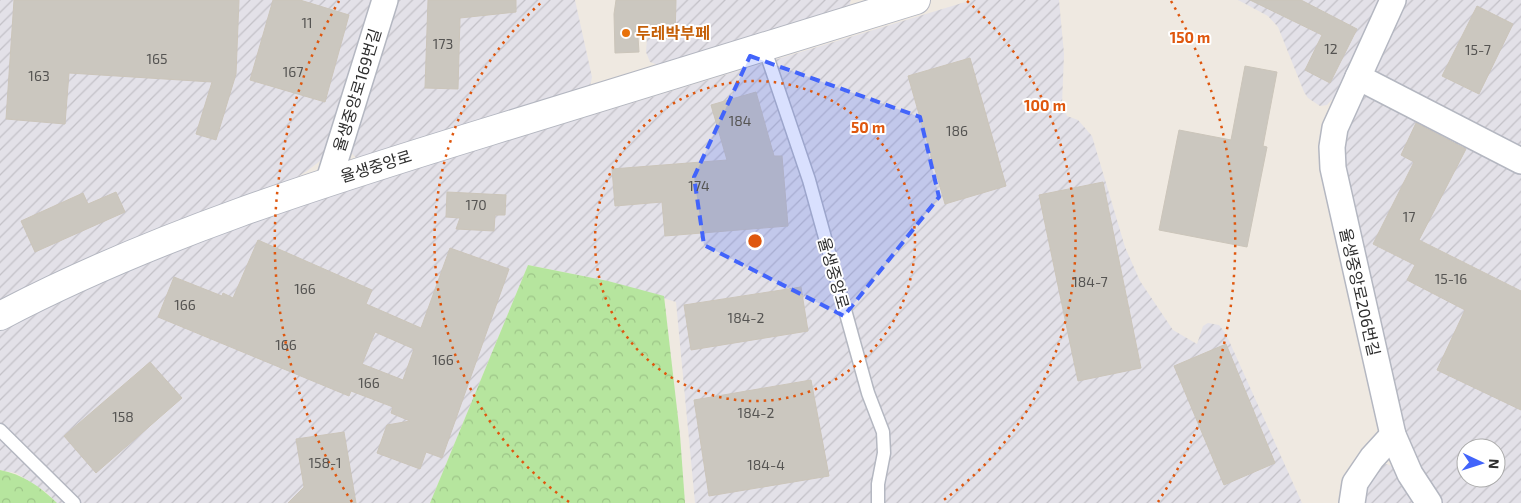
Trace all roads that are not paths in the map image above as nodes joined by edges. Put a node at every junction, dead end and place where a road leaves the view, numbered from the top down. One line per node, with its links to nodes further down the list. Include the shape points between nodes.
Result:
1 (385, 0): 7 (street, 율생중앙로169번길)
2 (916, 0): 4 (street, 율생중앙로)
3 (1393, 0): 5 (street, 율생중앙로206번길)
4 (764, 47): 7 (street, 율생중앙로); 12 (lane, 율생중앙로, via 809,180 868,393 883,432)
5 (1358, 77): 6 (street); 10 (street, 율생중앙로206번길, via 1335,128 1333,168)
6 (1521, 161)
7 (328, 180): 8 (street, 율생중앙로, via 110,263)
8 (0, 316)
9 (0, 430): 11 (lane)
10 (1393, 435): 13 (street, via 1355,483); 14 (street, 율생중앙로206번길, via 1410,474)
11 (74, 503)
12 (878, 503)
13 (1352, 503)
14 (1429, 503)

